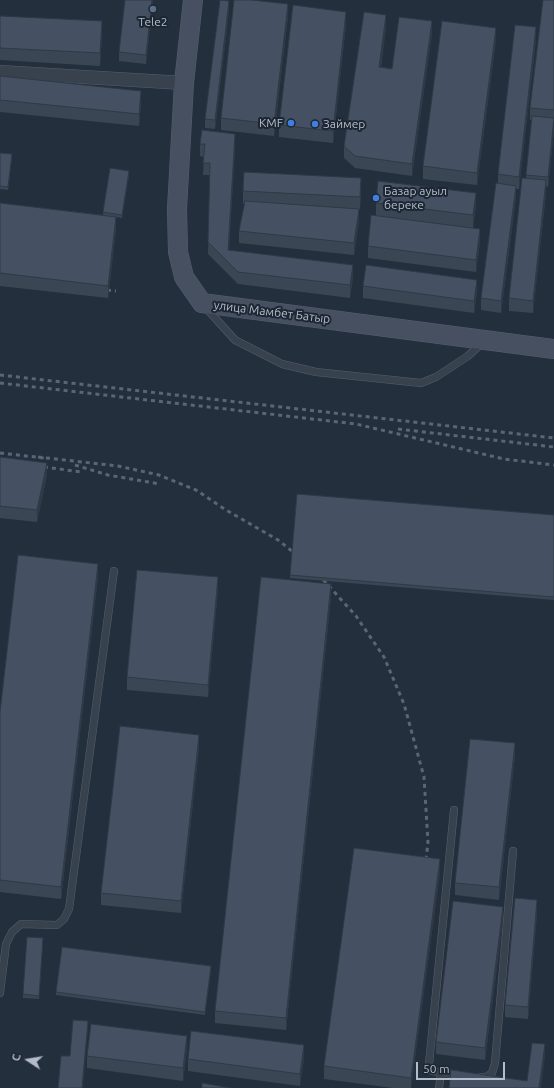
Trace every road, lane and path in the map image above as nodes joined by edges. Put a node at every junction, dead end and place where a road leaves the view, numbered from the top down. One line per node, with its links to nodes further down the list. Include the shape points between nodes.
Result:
1 (193, 0): 3 (main road, улица Мамбет Батыр)
2 (0, 72): 3 (street)
3 (184, 83): 4 (main road, улица Мамбет Батыр, via 177,209 178,252 184,277)
4 (202, 303): 5 (main road, улица Мамбет Батыр); 5 (lane, via 235,340 282,364 316,372 421,383 436,377 468,356)
5 (486, 340): 6 (main road, улица Мамбет Батыр)
6 (554, 349)
7 (114, 571): 10 (lane, via 69,908 64,919 57,925 21,924 12,932 6,944)
8 (454, 810): 11 (lane, via 429,1064 432,1071)
9 (513, 851): 11 (lane, via 495,1063 492,1073 486,1077)
10 (0, 992)
11 (441, 1073): 12 (lane)
12 (439, 1088)

